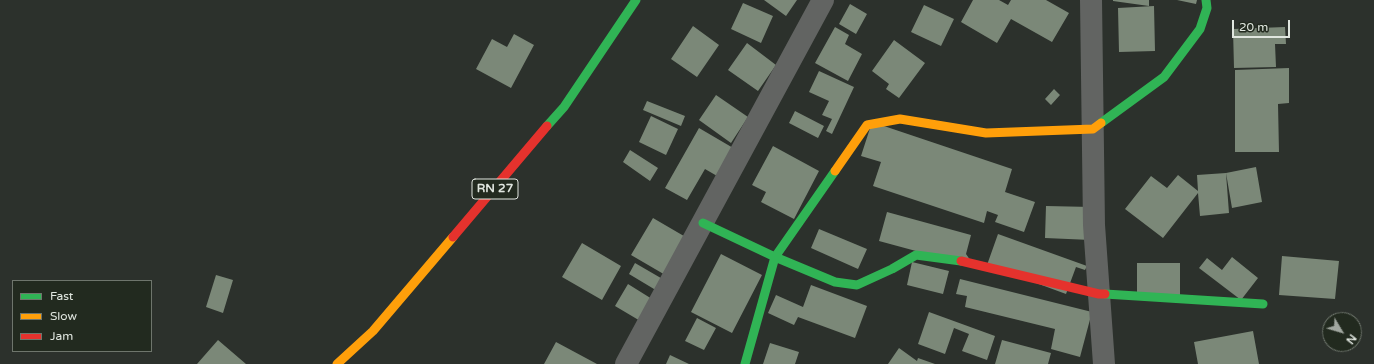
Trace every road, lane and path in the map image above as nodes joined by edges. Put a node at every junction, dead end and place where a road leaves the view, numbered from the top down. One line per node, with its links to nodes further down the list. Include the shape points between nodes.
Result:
1 (636, 0): 10 (street, RN 27, via 564,107 374,331)
2 (823, 0): 6 (street)
3 (1091, 0): 5 (street)
4 (1206, 0): 5 (street, via 1207,8 1200,29 1164,77)
5 (1093, 130): 7 (street, via 986,133 900,119 867,125); 8 (street, via 1094,225)
6 (703, 223): 7 (street); 11 (street)
7 (775, 257): 8 (street, via 835,282 857,285 916,256 956,260); 12 (street)
8 (1099, 294): 9 (street); 13 (street)
9 (1263, 304)
10 (337, 364)
11 (626, 364)
12 (745, 364)
13 (1104, 364)

